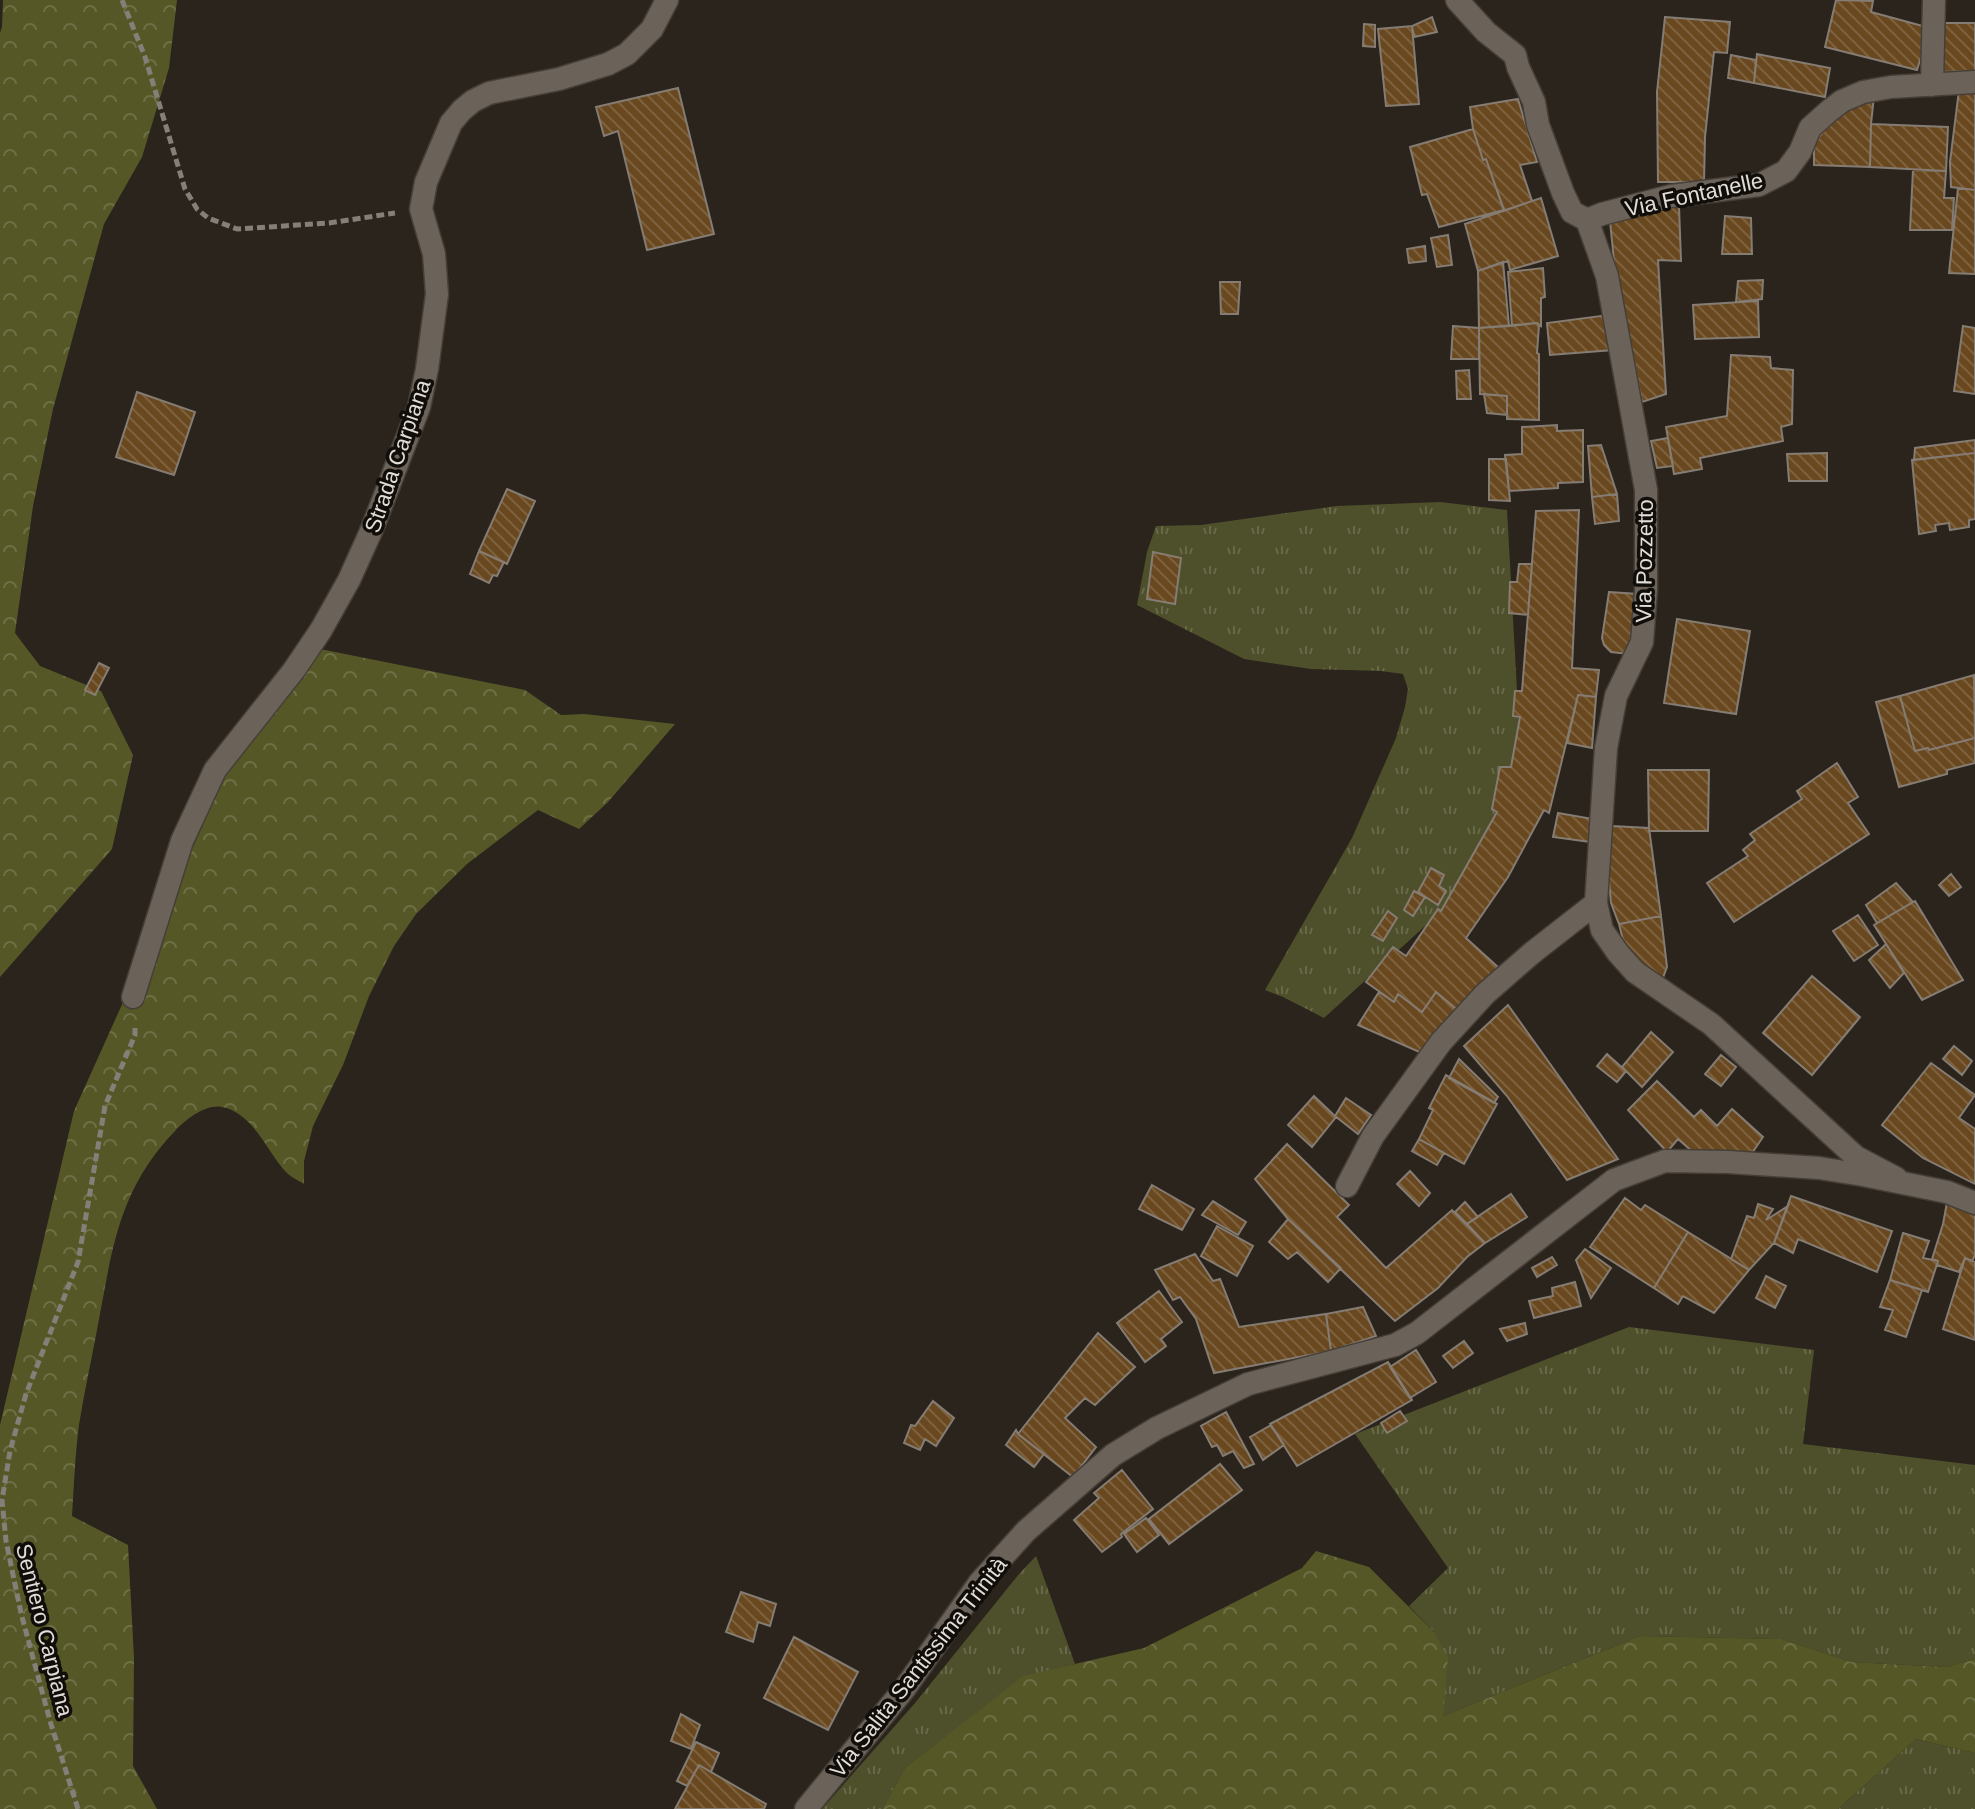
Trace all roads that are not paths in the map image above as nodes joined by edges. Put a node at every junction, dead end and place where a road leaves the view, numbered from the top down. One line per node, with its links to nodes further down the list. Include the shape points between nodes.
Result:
1 (667, 0): 8 (street, Strada Carpiana, via 652,29 627,54 559,79 489,93 451,123 426,182 421,209 434,254 437,294 419,407 349,580 294,670 215,770 182,841)
2 (1457, 0): 6 (street, via 1515,55 1563,193 1572,212)
3 (1934, 0): 5 (street)
4 (1975, 82): 5 (street, Via Fontanelle)
5 (1932, 85): 6 (street, Via Fontanelle, via 1891,87 1842,101 1810,128 1786,171 1759,185 1671,196)
6 (1587, 220): 7 (street, Via Pozzetto, via 1607,276 1646,490 1642,642 1616,696 1606,748)
7 (1596, 903): 9 (street, Via Pozzetto, via 1602,930 1635,972 1711,1024 1856,1157); 10 (street, via 1485,994 1441,1042 1373,1136)
8 (133, 997)
9 (1908, 1184): 11 (street, Via Salita Santissima Trinità); 12 (street, Via Salita Santissima Trinità, via 1779,1165 1665,1161 1646,1167 1614,1180 1395,1345 1248,1384 1157,1428 1113,1455 1026,1531 980,1582 905,1688)
10 (1347, 1186)
11 (1975, 1203)
12 (806, 1809)

